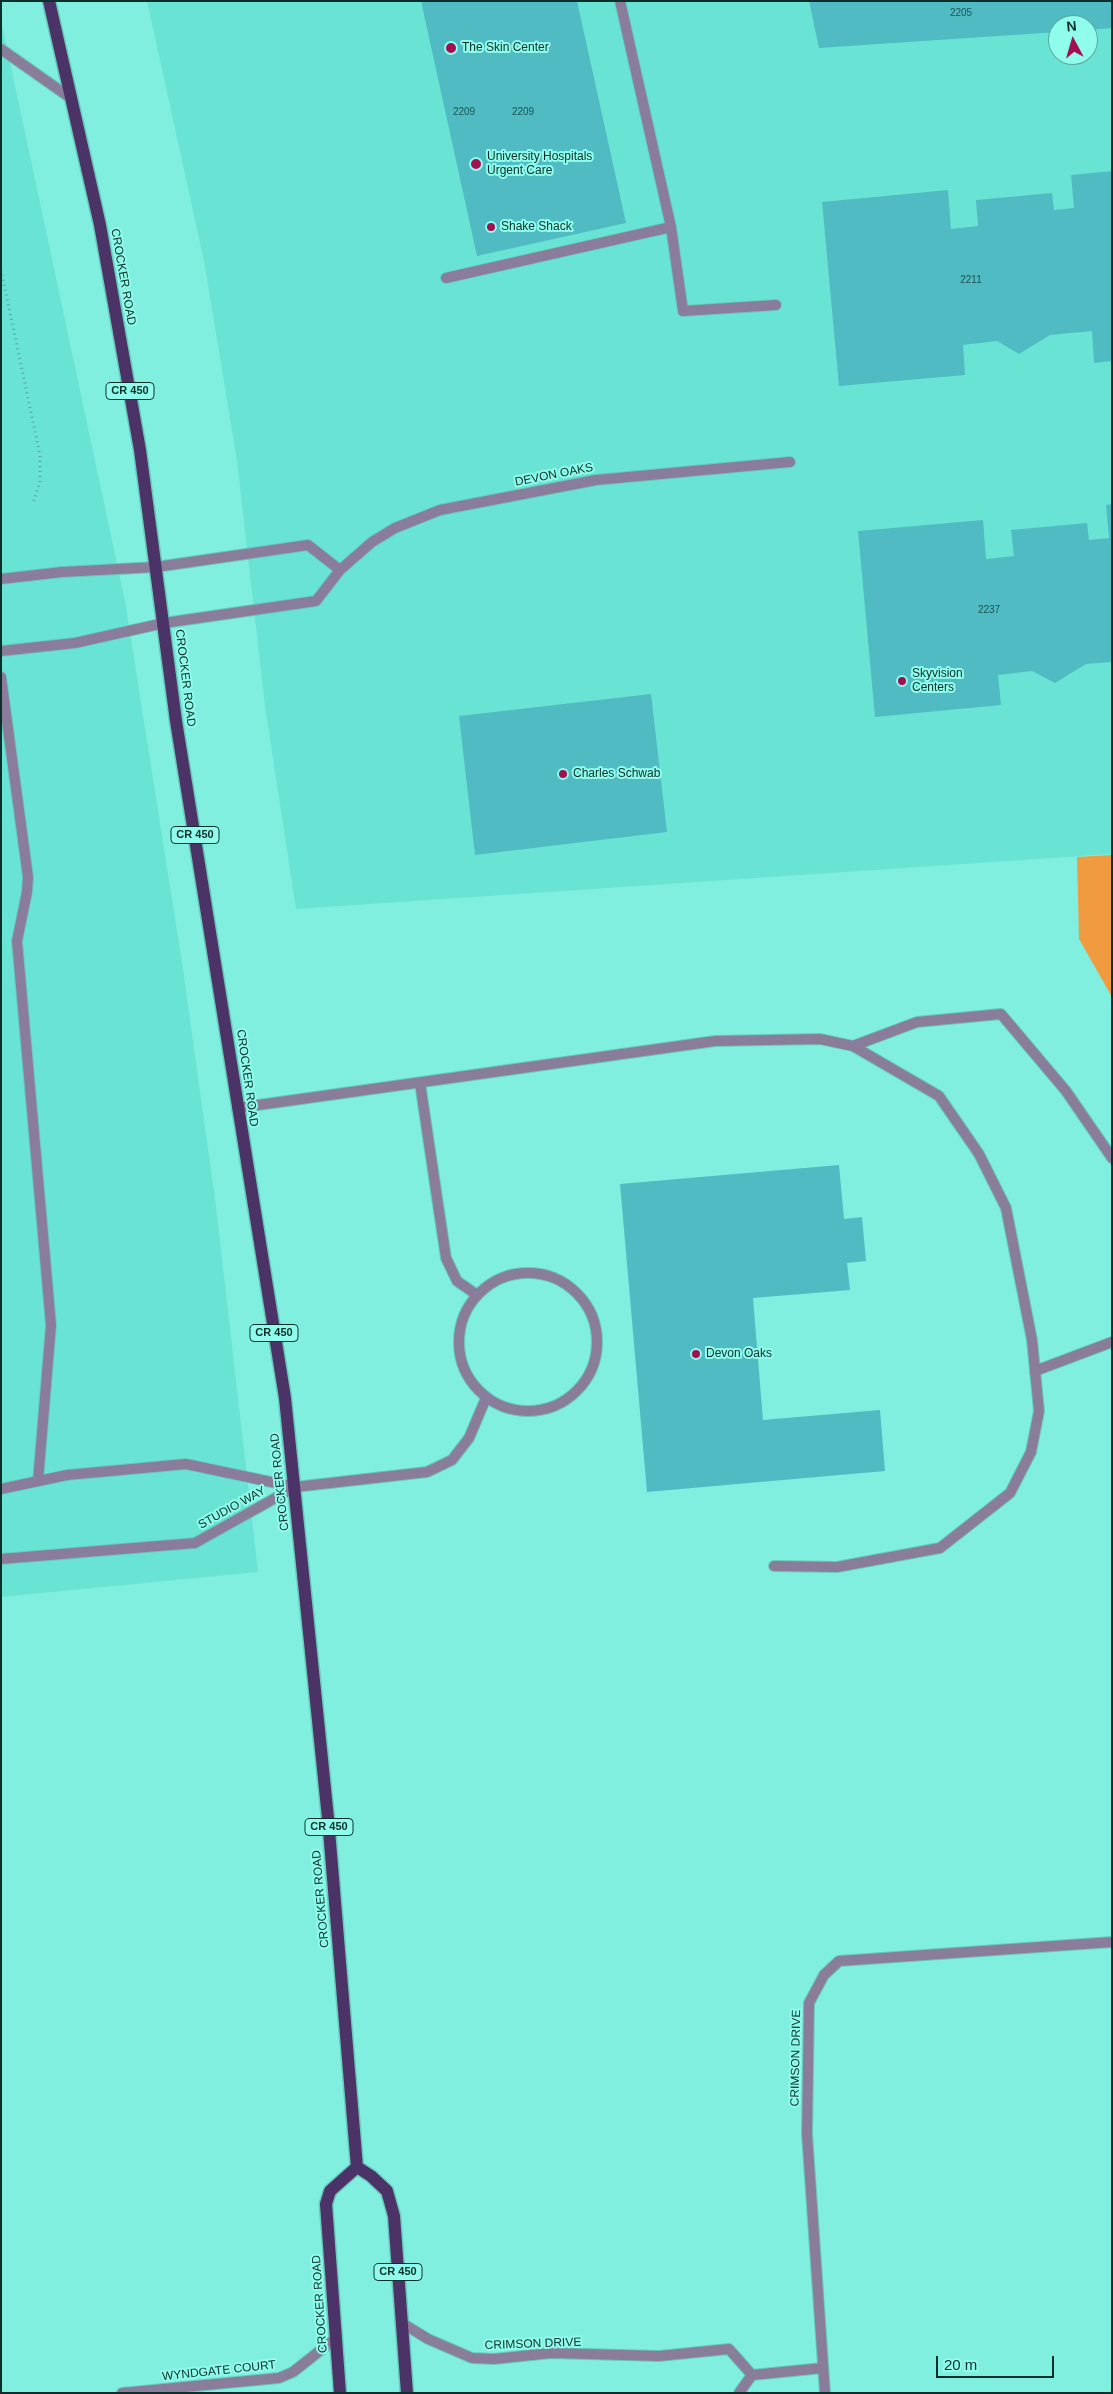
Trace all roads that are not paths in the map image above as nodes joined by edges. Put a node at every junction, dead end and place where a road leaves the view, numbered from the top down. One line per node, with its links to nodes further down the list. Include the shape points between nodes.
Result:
1 (49, 1): 4 (main road, CROCKER ROAD / CR 450)
2 (620, 1): 5 (street)
3 (1, 49): 4 (street)
4 (72, 99): 9 (main road, CROCKER ROAD / CR 450, via 103,244 140,450)
5 (671, 227): 6 (street); 7 (street, via 683,311)
6 (446, 278)
7 (776, 305)
8 (790, 462): 10 (street, DEVON OAKS, via 596,480 440,510 395,528 372,542)
9 (156, 567): 10 (street, via 308,545); 11 (street); 12 (main road, CROCKER ROAD / CR 450)
10 (340, 570): 12 (street, DEVON OAKS, via 316,601)
11 (1, 579)
12 (164, 623): 13 (street, DEVON OAKS, via 75,643); 17 (main road, CROCKER ROAD / CR 450, via 176,721)
13 (1, 650)
14 (1, 677): 23 (street, via 28,876 17,941 51,1324)
15 (853, 1046): 16 (street, via 820,1039 715,1041); 18 (street, via 917,1022 1000,1014 1066,1091); 21 (street, via 939,1096 979,1154 1006,1208)
16 (420, 1083): 17 (street); 19 (street, via 446,1258 457,1280)
17 (237, 1108): 24 (main road, CROCKER ROAD / CR 450, via 285,1398)
18 (1112, 1158)
19 (478, 1295): 22 (street, via 464,1314 458,1336 460,1360 470,1381); 22 (street, via 496,1280 518,1273 541,1274 562,1281 579,1295 592,1314 597,1336 595,1358 586,1379 572,1396 552,1407 530,1411 507,1408)
20 (1112, 1342): 21 (street)
21 (1035, 1371): 27 (street, via 1039,1411 1031,1452 1010,1493 940,1548 838,1567)
22 (486, 1398): 24 (street, via 469,1438 452,1460 427,1472)
23 (38, 1481): 24 (street, STUDIO WAY, via 67,1475 186,1464); 25 (street, STUDIO WAY)
24 (295, 1487): 26 (street, STUDIO WAY, via 195,1544); 29 (main road, CROCKER ROAD / CR 450, via 328,1818)
25 (1, 1489)
26 (1, 1559)
27 (774, 1566)
28 (1112, 1942): 32 (street, CRIMSON DRIVE, via 839,1961 824,1975 809,2003 807,2134)
29 (357, 2167): 30 (main road, CR 450, via 387,2191 394,2216); 31 (main road, CROCKER ROAD, via 327,2196)
30 (402, 2323): 33 (street, CRIMSON DRIVE, via 428,2339 472,2358 551,2354 659,2356 729,2349); 36 (main road, CR 450)
31 (336, 2338): 34 (street, WYNDGATE COURT, via 294,2372 279,2378); 35 (main road, CROCKER ROAD)
32 (823, 2368): 33 (street); 38 (street, CRIMSON DRIVE)
33 (752, 2374): 37 (street)
34 (122, 2393)
35 (340, 2393)
36 (407, 2393)
37 (739, 2393)
38 (825, 2393)

